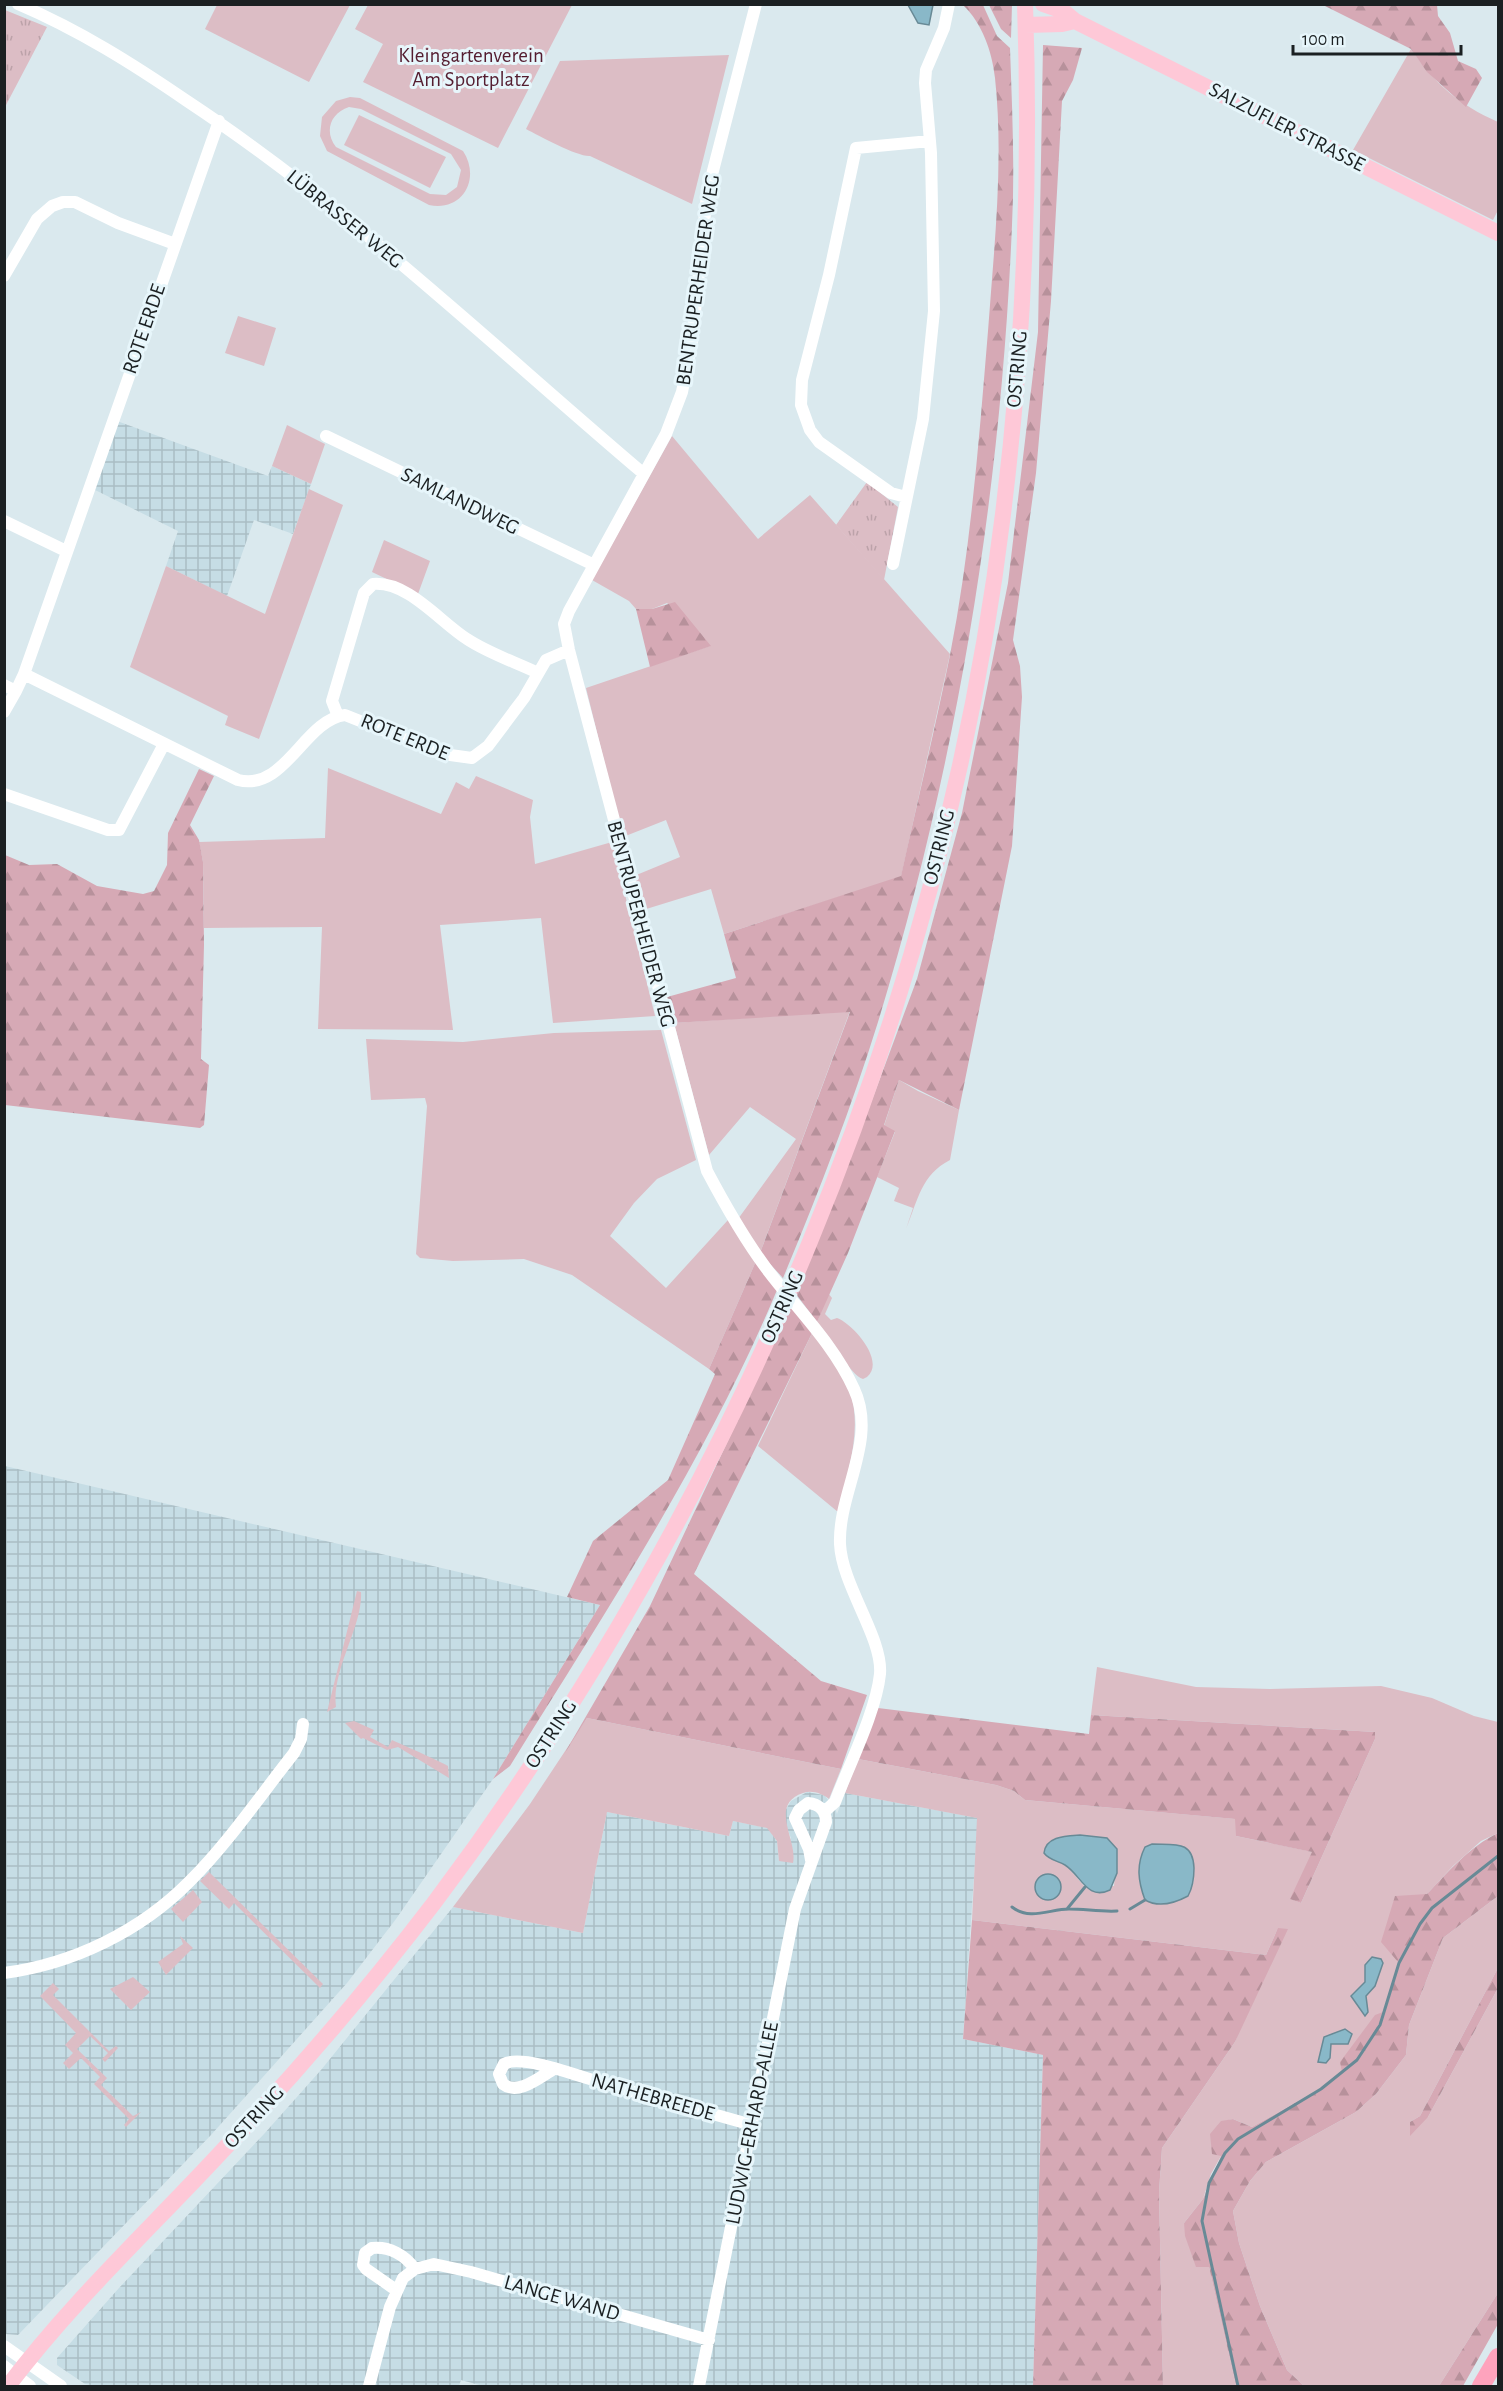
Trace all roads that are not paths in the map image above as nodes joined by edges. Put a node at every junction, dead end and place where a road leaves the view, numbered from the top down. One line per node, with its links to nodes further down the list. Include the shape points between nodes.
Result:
1 (18, 4): 8 (street, LÜBRASSER WEG, via 87,36)
2 (756, 4): 14 (street, BENTRUPERHEIDER WEG, via 706,203 684,384 669,428)
3 (949, 4): 9 (street, via 944,28 926,70)
4 (1025, 4): 7 (main road, OSTRING)
5 (1043, 4): 6 (main road, SALZUFLER STRASSE, via 1064,11)
6 (1075, 21): 7 (main road); 10 (main road, SALZUFLER STRASSE)
7 (1026, 25): 39 (main road, OSTRING, via 1026,214 1020,343 1003,516 971,710 936,866 898,994 812,1238 776,1323 676,1525 617,1630 478,1842 373,1981 288,2080 109,2269)
8 (219, 121): 11 (street, ROTE ERDE); 14 (street, LÜBRASSER WEG, via 327,201)
9 (930, 141): 15 (street, via 934,311 922,419); 15 (street, via 856,148 830,275 801,388 803,415 819,442 891,493)
10 (1498, 233)
11 (175, 244): 12 (street, via 75,202 63,202 37,219); 17 (street, ROTE ERDE)
12 (4, 276)
13 (326, 436): 19 (street, SAMLANDWEG)
14 (644, 474): 19 (street, BENTRUPERHEIDER WEG)
15 (906, 497): 18 (street)
16 (4, 521): 17 (street)
17 (66, 551): 22 (street, ROTE ERDE)
18 (893, 564)
19 (594, 565): 20 (street, BENTRUPERHEIDER WEG, via 566,617)
20 (569, 650): 21 (street, ROTE ERDE, via 551,656); 29 (street, BENTRUPERHEIDER WEG, via 707,1171 735,1225 836,1353 855,1391 862,1418 861,1440 841,1522 840,1551 876,1649 880,1672 873,1702 835,1802)
21 (538, 673): 25 (street, ROTE ERDE, via 488,746 472,758 443,754 354,717); 25 (street, via 468,640 424,604 388,585 373,584 364,593 332,701)
22 (24, 674): 23 (street, ROTE ERDE); 26 (street, ROTE ERDE)
23 (10, 688): 24 (street, ROTE ERDE)
24 (4, 712)
25 (338, 716): 26 (street, ROTE ERDE, via 257,783 238,780)
26 (164, 744): 27 (street, via 119,830 108,830)
27 (4, 794)
28 (303, 1724): 31 (street, via 294,1753 207,1863 179,1892 148,1916 92,1949)
29 (825, 1812): 30 (street, LUDWIG-ERHARD-ALLEE, via 826,1822); 30 (street, via 808,1803 796,1814)
30 (811, 1860): 33 (street, LUDWIG-ERHARD-ALLEE, via 795,1909)
31 (4, 1974)
32 (554, 2069): 33 (street, NATHEBREEDE)
33 (752, 2125): 36 (street, LUDWIG-ERHARD-ALLEE)
34 (415, 2269): 35 (street); 35 (street, via 401,2255 380,2247 365,2253 366,2269); 36 (street, LANGE WAND, via 434,2264 454,2267)
35 (396, 2290): 43 (street)
36 (709, 2340): 44 (street, LUDWIG-ERHARD-ALLEE)
37 (4, 2346): 39 (street)
38 (1498, 2357): 45 (highway)
39 (28, 2361): 40 (main road, OSTRING); 42 (street)
40 (10, 2376): 41 (street)
41 (30, 2386)
42 (61, 2386)
43 (369, 2386)
44 (699, 2386)
45 (1481, 2386)

